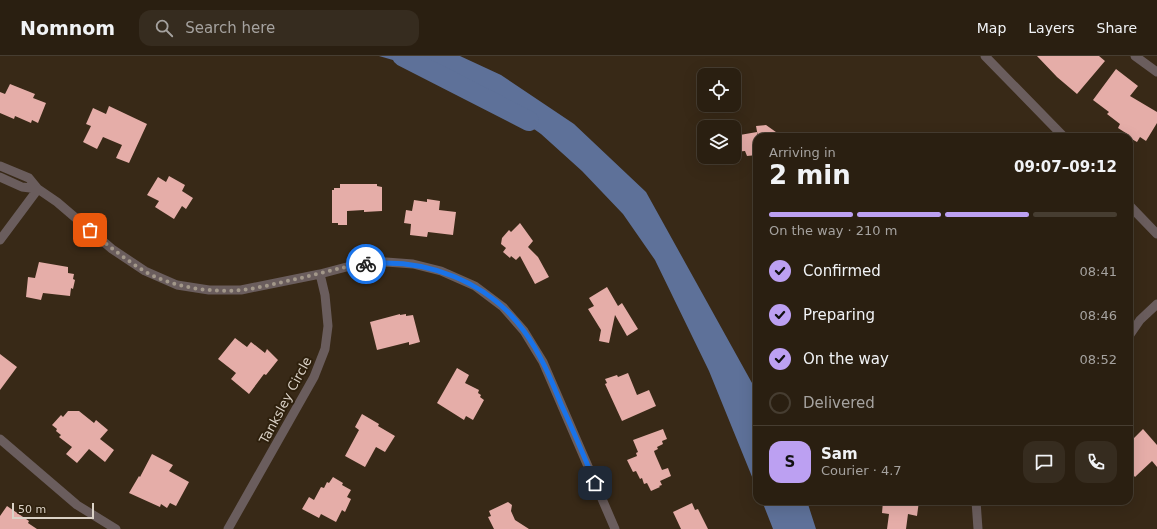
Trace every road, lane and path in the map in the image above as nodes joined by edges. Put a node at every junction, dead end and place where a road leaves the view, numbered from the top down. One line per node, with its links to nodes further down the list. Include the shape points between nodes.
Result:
1 (985, 56): 4 (street)
2 (1135, 56): 3 (street)
3 (1157, 72)
4 (1060, 133)
5 (0, 166): 7 (street, via 29,178)
6 (0, 177): 7 (street, via 22,187)
7 (38, 189): 10 (street); 11 (street, via 112,249 145,271 177,285 209,290 241,290)
8 (1133, 209): 9 (street)
9 (1157, 234)
10 (0, 240)
11 (320, 274): 17 (street, Tanksley Circle, via 328,326 325,349 314,377); 18 (street, via 354,265 386,262 413,264 441,271 475,286 503,307 524,331 544,362)
12 (1157, 304): 13 (street)
13 (1133, 330)
14 (0, 439): 16 (street, via 76,505)
15 (976, 505): 19 (street)
16 (116, 529)
17 (228, 529)
18 (614, 529)
19 (978, 529)

